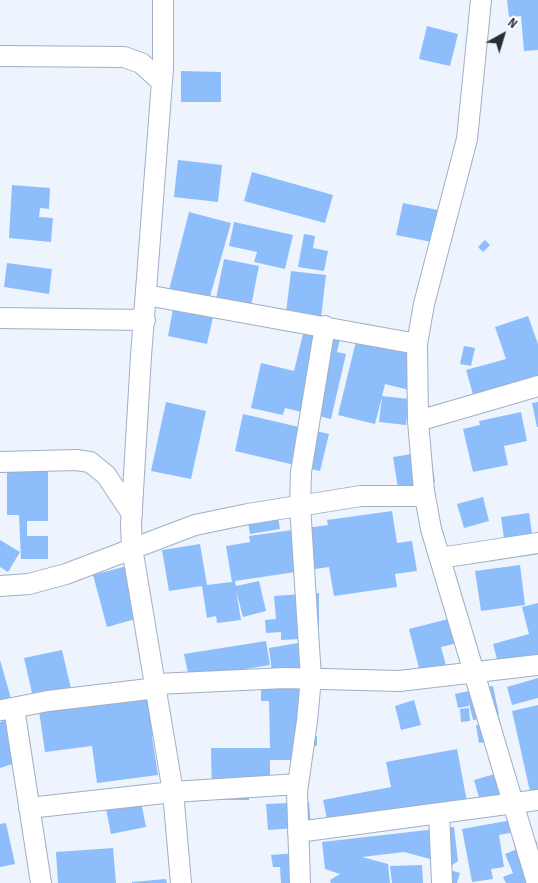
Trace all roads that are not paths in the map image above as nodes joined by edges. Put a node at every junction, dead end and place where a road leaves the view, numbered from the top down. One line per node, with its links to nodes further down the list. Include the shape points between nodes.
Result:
1 (163, 0): 4 (street)
2 (481, 0): 9 (street, via 467,139 424,304)
3 (0, 56): 4 (street, via 124,57 141,63)
4 (162, 82): 5 (street)
5 (146, 295): 7 (street); 8 (street)
6 (0, 318): 7 (street)
7 (145, 320): 15 (street)
8 (325, 326): 9 (street); 14 (street, via 301,472)
9 (417, 344): 11 (street)
10 (538, 386): 11 (street)
11 (418, 421): 13 (street)
12 (0, 462): 15 (street, via 90,462 106,475)
13 (425, 496): 14 (street, via 379,495); 18 (street)
14 (300, 505): 17 (street, via 195,525); 22 (street)
15 (132, 514): 17 (street)
16 (538, 543): 18 (street)
17 (132, 548): 19 (street, via 86,568 42,581); 23 (street)
18 (440, 558): 21 (street)
19 (0, 586)
20 (538, 665): 21 (street)
21 (475, 673): 22 (street, via 399,681); 28 (street)
22 (311, 678): 23 (street); 25 (street)
23 (157, 686): 24 (street); 26 (street)
24 (7, 709): 29 (street)
25 (298, 784): 26 (street); 31 (street)
26 (173, 792): 29 (street); 33 (street)
27 (538, 800): 28 (street)
28 (512, 804): 30 (street); 36 (street)
29 (29, 808): 32 (street)
30 (438, 813): 31 (street); 35 (street)
31 (298, 832): 34 (street)
32 (41, 883)
33 (181, 883)
34 (300, 883)
35 (442, 883)
36 (537, 883)

